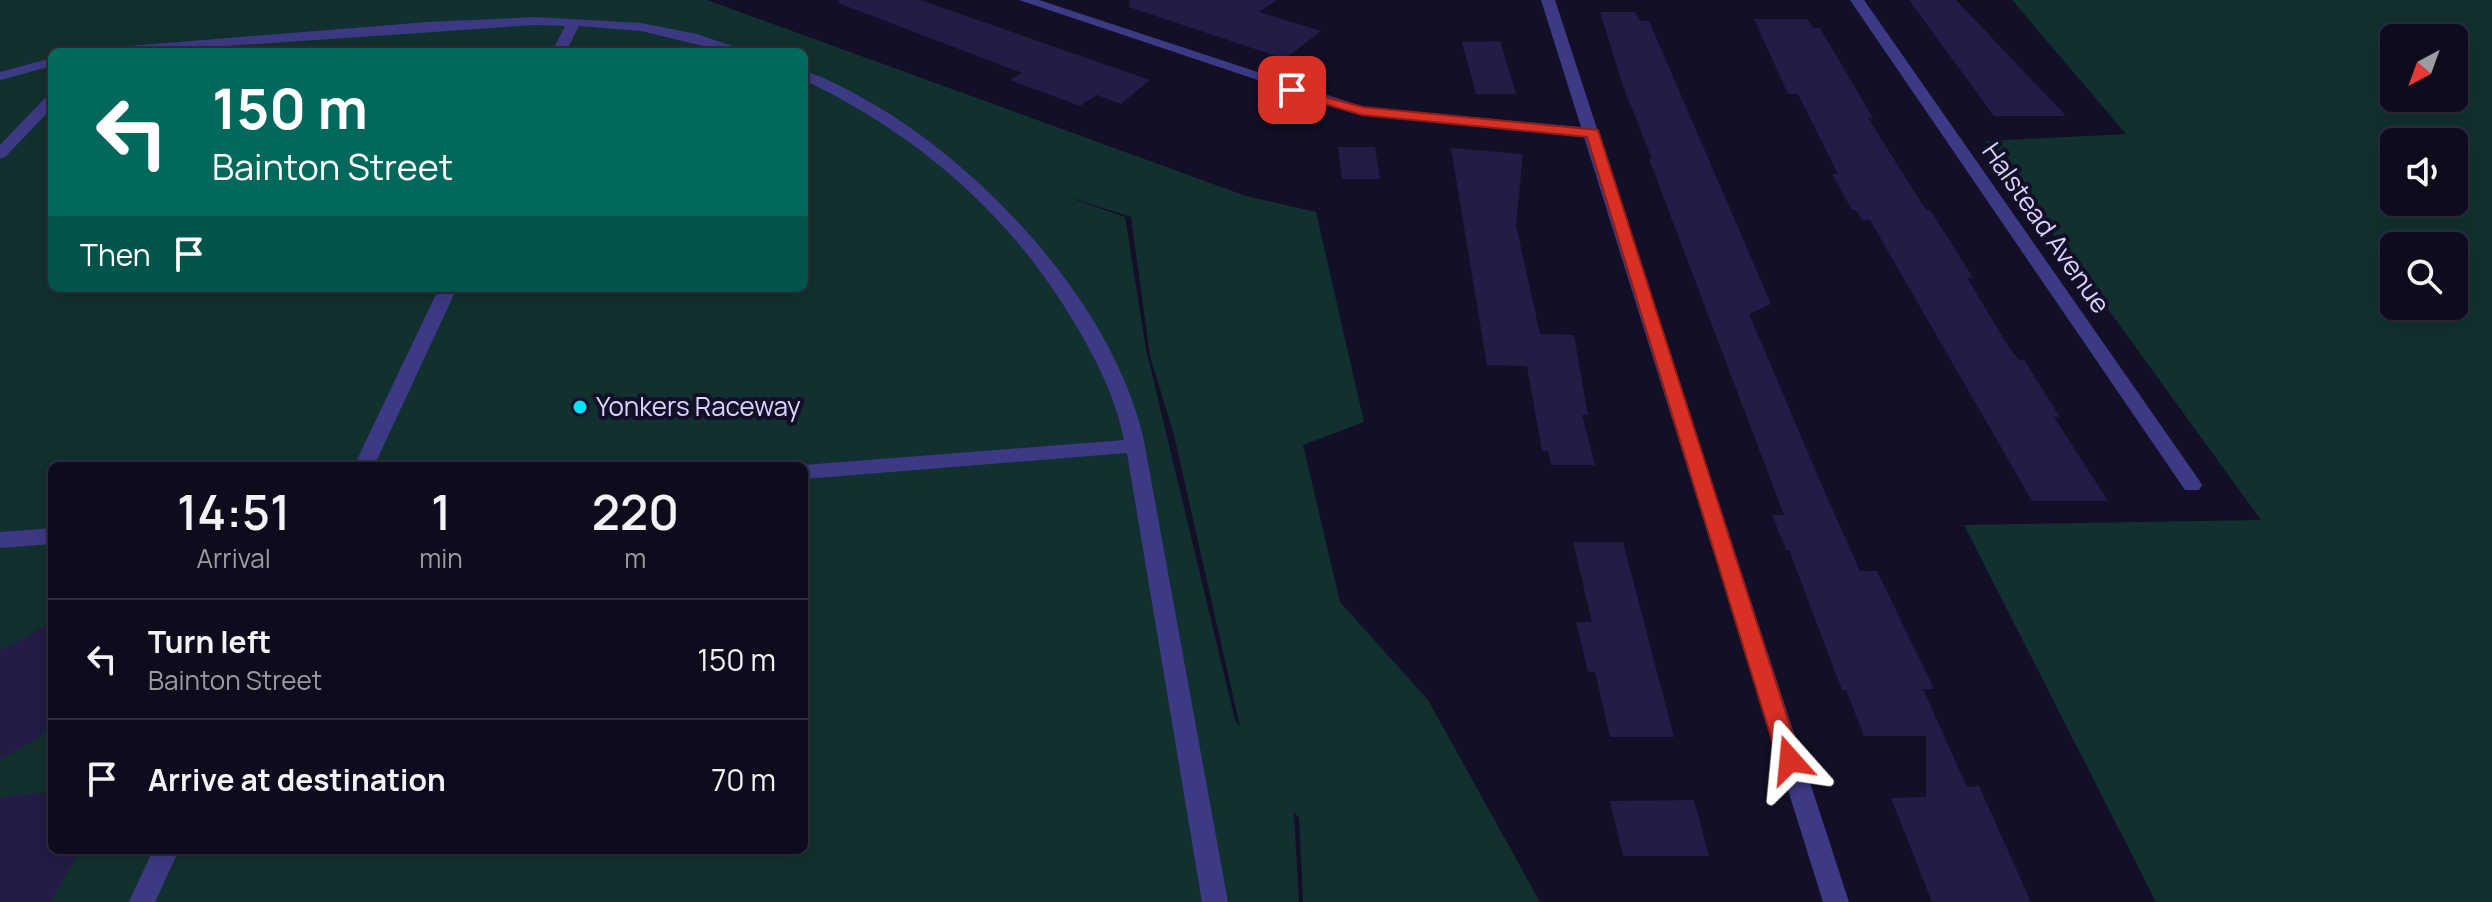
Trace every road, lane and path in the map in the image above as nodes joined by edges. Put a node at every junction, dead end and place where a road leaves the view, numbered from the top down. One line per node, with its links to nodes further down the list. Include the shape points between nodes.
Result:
1 (1026, 0): 12 (street, via 1362,111)
2 (1548, 0): 12 (street)
3 (1857, 0): 18 (street, Halstead Avenue)
4 (574, 22): 5 (street, via 437,26); 6 (street); 7 (street, via 657,27)
5 (134, 48)
6 (561, 48)
7 (729, 48)
8 (48, 63): 9 (street)
9 (0, 76)
10 (808, 77): 15 (street, via 879,114 934,152 1004,215 1082,319 1120,389)
11 (48, 103): 13 (street)
12 (1593, 133): 24 (street)
13 (0, 154)
14 (446, 292): 16 (street)
15 (1133, 446): 17 (street); 23 (street, via 1184,704)
16 (366, 462)
17 (808, 472)
18 (2192, 485)
19 (48, 536): 20 (street)
20 (0, 540)
21 (164, 854): 22 (street)
22 (142, 902)
23 (1215, 902)
24 (1836, 902)

